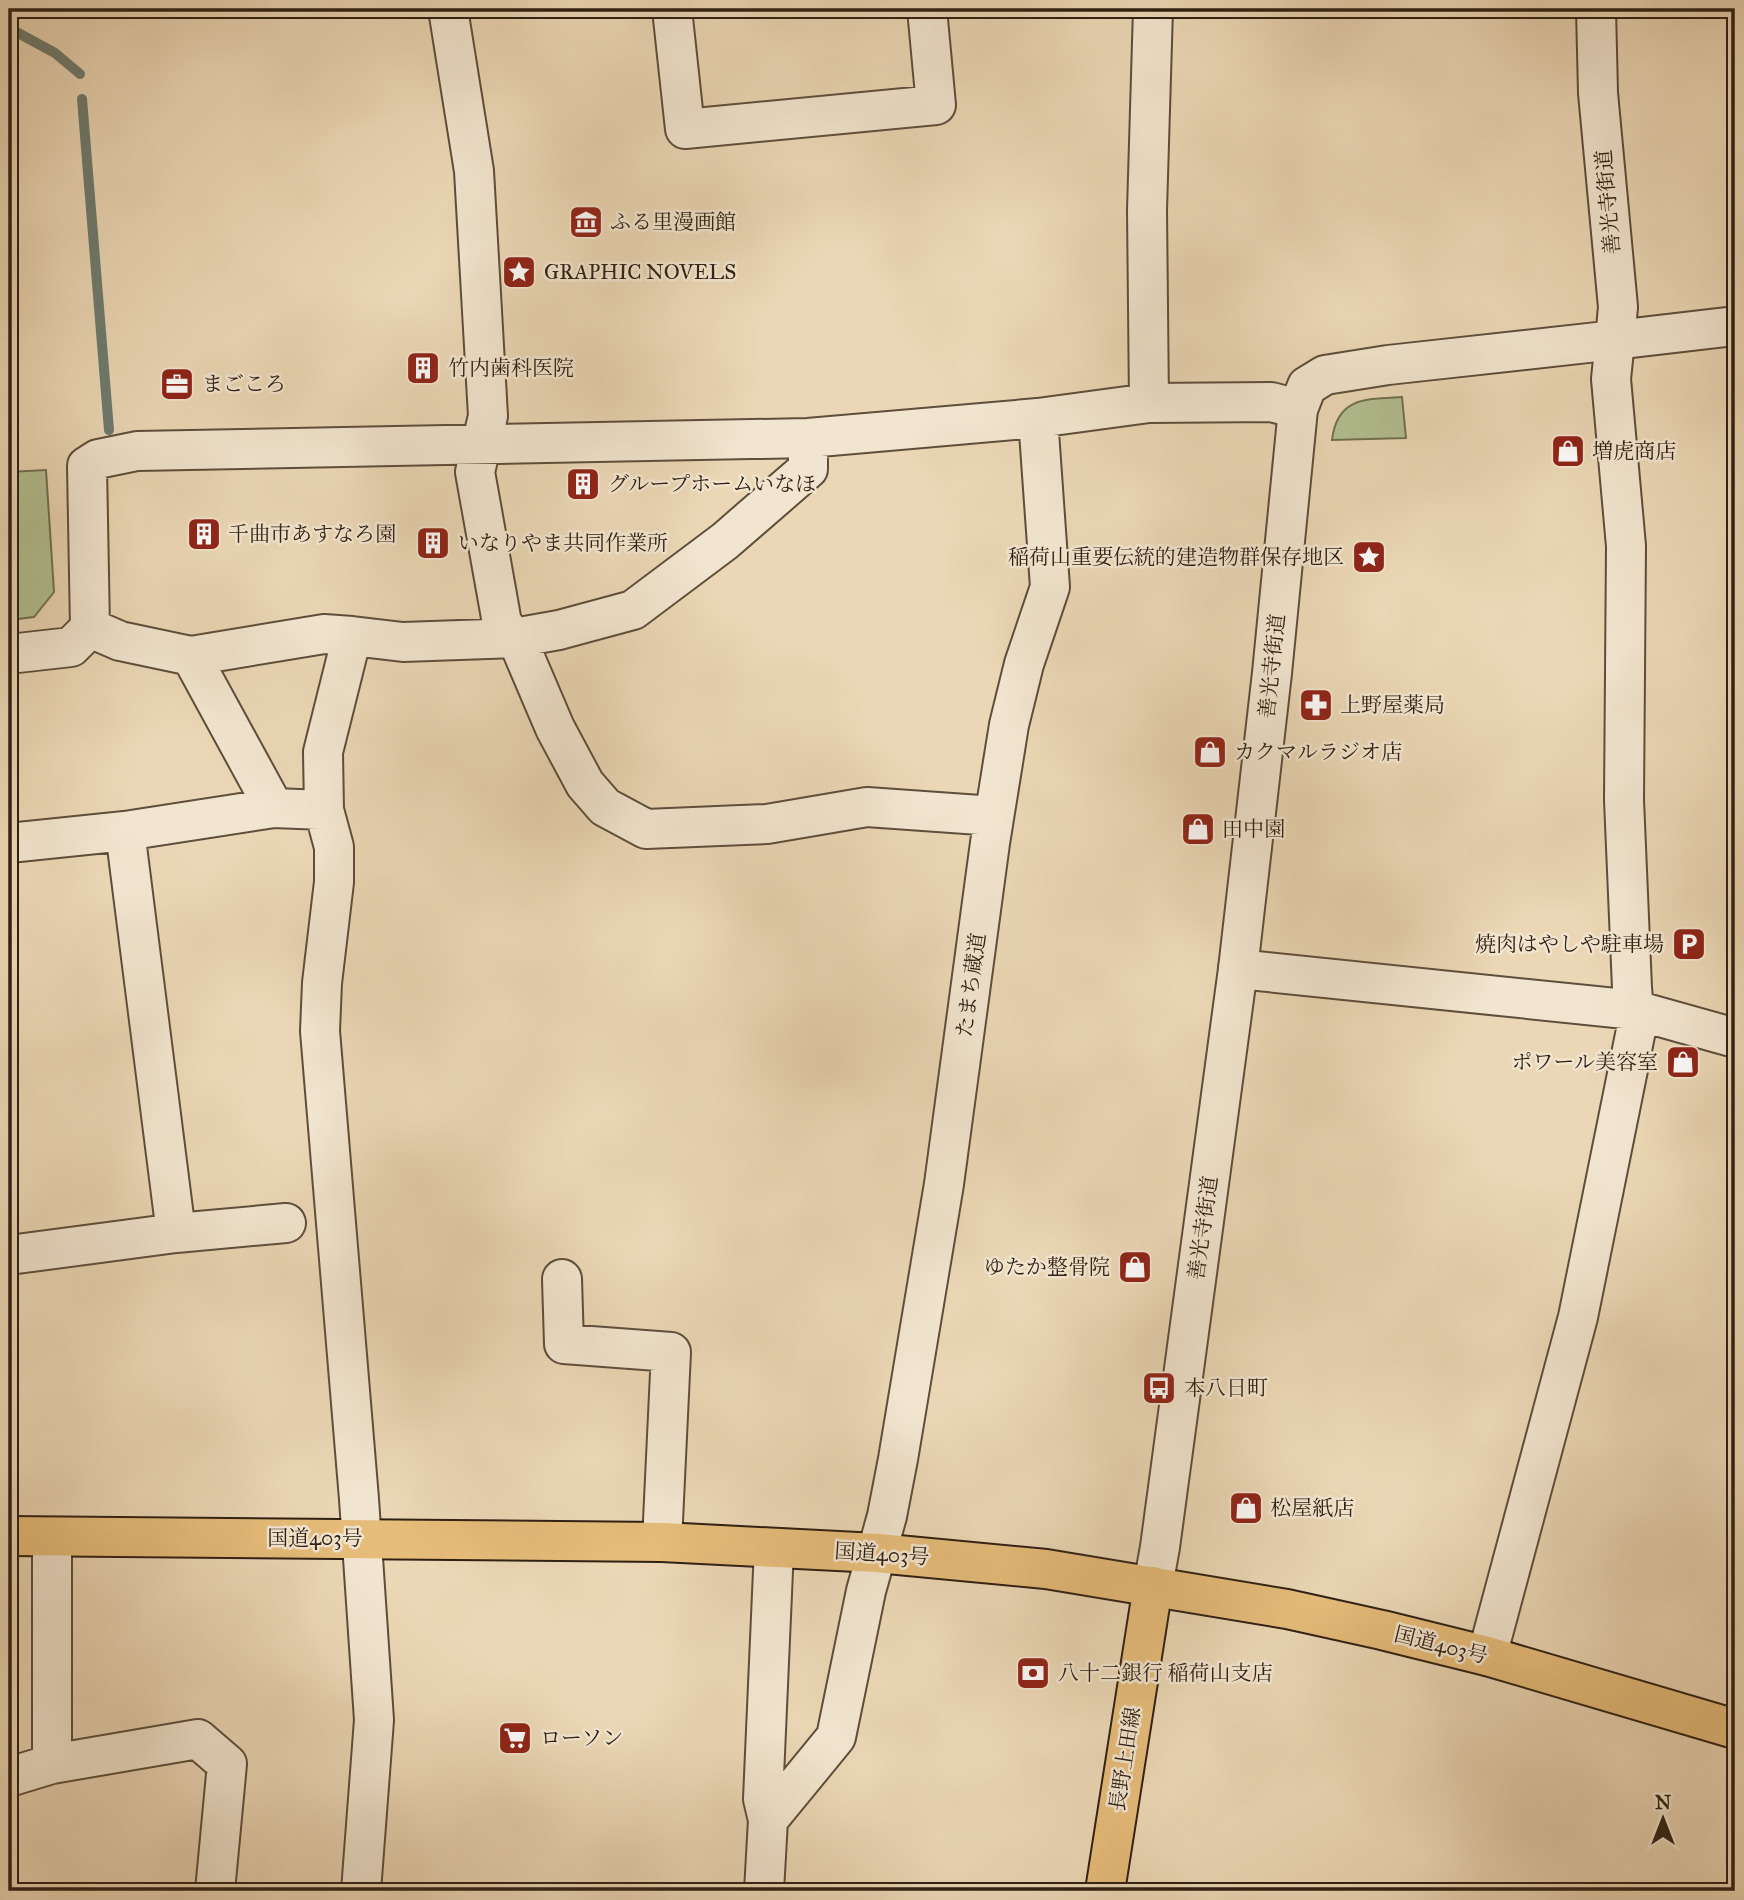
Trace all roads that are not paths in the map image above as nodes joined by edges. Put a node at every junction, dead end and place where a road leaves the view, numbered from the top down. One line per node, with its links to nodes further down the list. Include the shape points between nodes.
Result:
1 (449, 9): 12 (street, via 474,171 488,416)
2 (672, 9): 3 (street, via 685,129 936,105)
3 (928, 9)
4 (1153, 9): 8 (street, via 1147,210)
5 (1596, 9): 7 (street, 善光寺街道, via 1598,93 1618,307)
6 (1735, 326): 7 (street)
7 (1615, 340): 9 (street, 善光寺街道, via 1325,374 1307,386); 24 (street, via 1611,379 1626,546 1624,800)
8 (1149, 403): 9 (street, via 1271,402); 10 (street)
9 (1298, 409): 23 (street, 善光寺街道)
10 (1038, 418): 11 (street); 20 (street, たまち蔵道, via 1050,587 1009,725)
11 (808, 438): 12 (street); 15 (street, via 808,469 725,541 633,610)
12 (481, 445): 13 (street, via 137,451 98,459 87,466); 15 (street, via 475,472 502,623)
13 (90, 628): 16 (street, via 71,647); 17 (street, via 120,641)
14 (352, 636): 15 (street, via 403,642); 17 (street, via 324,635); 19 (street, via 324,752)
15 (514, 638): 20 (street, via 585,784 605,807 646,829 767,824 867,807)
16 (9, 654)
17 (191, 656): 18 (street)
18 (274, 808): 19 (street); 21 (street)
19 (324, 810): 32 (street, via 334,847 334,881 320,1031)
20 (994, 816): 35 (street, たまち蔵道, via 944,1184 898,1459)
21 (125, 831): 22 (street); 27 (street)
22 (9, 843)
23 (1238, 969): 24 (street); 36 (street, 善光寺街道)
24 (1634, 1010): 25 (street); 37 (street, via 1636,1030 1578,1317)
25 (1735, 1038)
26 (286, 1223): 27 (street)
27 (176, 1233): 28 (street)
28 (9, 1255)
29 (562, 1279): 33 (street, via 565,1344 671,1352)
30 (9, 1536): 31 (main road, 国道403号)
31 (52, 1536): 32 (main road, 国道403号); 39 (street)
32 (362, 1538): 33 (main road, 国道403号); 43 (street, via 374,1720)
33 (662, 1542): 34 (main road, 国道403号)
34 (774, 1548): 35 (main road, 国道403号); 41 (street, via 763,1799)
35 (877, 1552): 36 (main road, 国道403号, via 1046,1569); 41 (street, たまち蔵道, via 836,1737)
36 (1153, 1586): 37 (main road, 国道403号, via 1287,1609); 45 (main road, 長野上田線)
37 (1487, 1656): 38 (main road, 国道403号)
38 (1735, 1729)
39 (52, 1765): 40 (street); 42 (street, via 198,1739 227,1765)
40 (9, 1777)
41 (768, 1820): 44 (street)
42 (215, 1891)
43 (361, 1891)
44 (764, 1891)
45 (1105, 1891)

